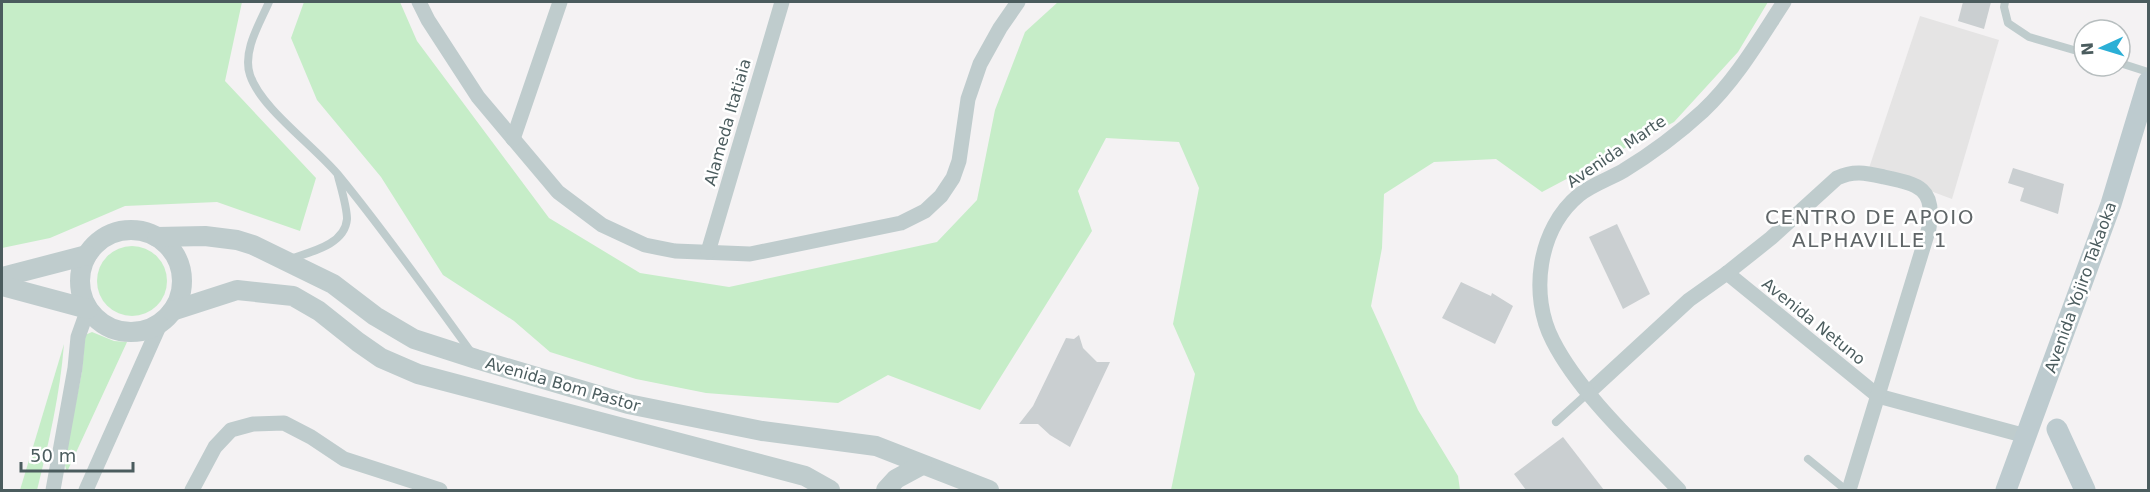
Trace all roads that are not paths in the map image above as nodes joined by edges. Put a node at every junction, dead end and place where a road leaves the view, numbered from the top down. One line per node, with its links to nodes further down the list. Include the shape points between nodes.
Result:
1 (269, 2): 14 (lane, via 248,51 249,73 258,94)
2 (418, 2): 13 (street, via 478,97)
3 (560, 2): 13 (street)
4 (782, 2): 16 (street, Alameda Itatiaia)
5 (1018, 2): 16 (street, via 980,64 968,99 953,178 942,196 925,211 901,223 794,246 750,254)
6 (1784, 2): 25 (street, Avenida Marte, via 1744,63 1704,110 1662,145 1580,195 1557,218 1538,280 1543,310 1552,340)
7 (2005, 2): 8 (lane, via 2008,23 2029,37)
8 (2072, 50)
9 (2132, 67): 10 (lane)
10 (2148, 72)
11 (2148, 82): 12 (main road, Avenida Yojiro Takaoka)
12 (2144, 115): 29 (main road, Avenida Yojiro Takaoka)
13 (513, 139): 16 (street, via 558,192 602,225 645,245)
14 (338, 174): 18 (lane, via 347,220 340,235 328,245); 24 (lane)
15 (156, 237): 17 (street, via 144,231 118,231 95,244); 18 (street, Avenida Bom Pastor, via 237,240); 23 (street, via 172,250 182,280 180,296)
16 (708, 252)
17 (87, 255): 20 (street); 22 (street, via 80,275 81,293)
18 (287, 260): 24 (street, Avenida Bom Pastor, via 333,284 414,339)
19 (1727, 273): 25 (street, via 1689,300); 26 (street, Avenida Netuno); 26 (street, via 1837,178 1848,173 1859,171 1913,183 1922,190 1930,202 1929,228)
20 (2, 277)
21 (2, 286): 22 (street)
22 (88, 309): 23 (street, via 100,322 131,332 147,330); 32 (street, via 78,337)
23 (167, 316): 33 (street); 36 (street, Avenida Bom Pastor, via 237,291 293,296 381,358 418,374 806,476)
24 (476, 359): 31 (street, Avenida Bom Pastor, via 628,404 762,431 876,446)
25 (1588, 393): 27 (lane); 39 (street, Avenida Marte)
26 (1878, 396): 29 (street); 40 (street)
27 (1556, 422)
28 (2057, 429): 42 (main road)
29 (2026, 436): 41 (main road, Avenida Yojiro Takaoka)
30 (1808, 459): 40 (lane)
31 (922, 465): 37 (street, via 896,479); 38 (street, Avenida Bom Pastor)
32 (53, 490)
33 (86, 490)
34 (192, 490): 35 (street, via 215,447 231,430 253,424 284,423 344,459)
35 (440, 490)
36 (830, 490)
37 (886, 490)
38 (989, 490)
39 (1679, 490)
40 (1848, 490)
41 (2006, 490)
42 (2085, 490)

